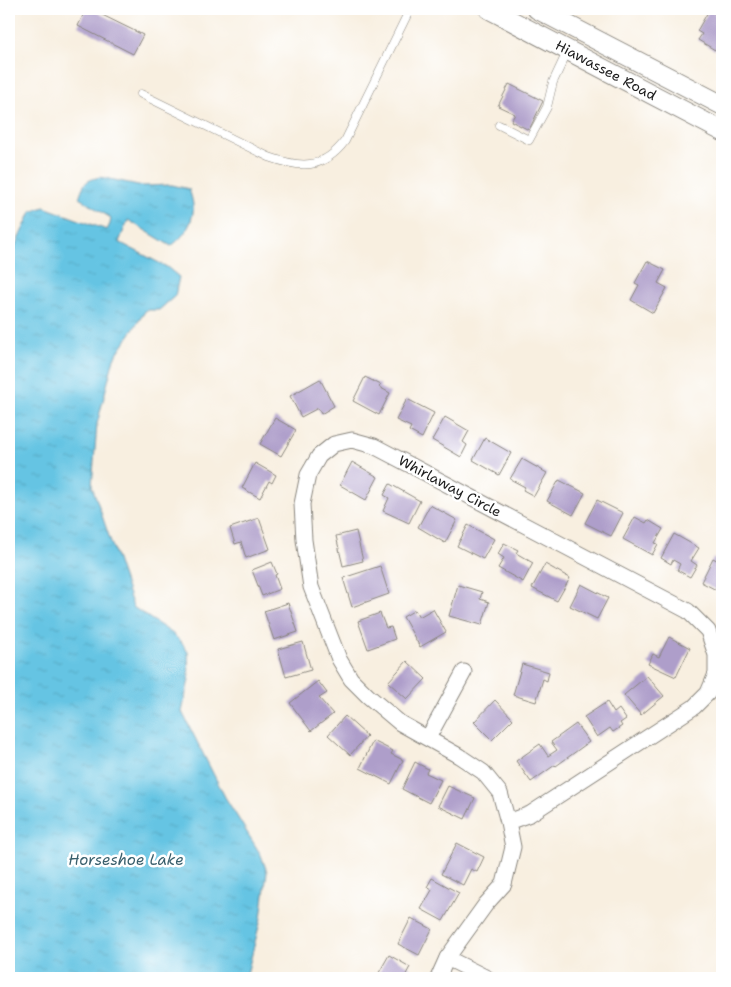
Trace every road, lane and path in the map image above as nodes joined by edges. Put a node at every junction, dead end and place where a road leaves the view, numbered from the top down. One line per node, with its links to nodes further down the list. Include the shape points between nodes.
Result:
1 (410, 9): 5 (lane, via 345,141 337,152 312,165 289,164 269,156)
2 (489, 9): 4 (street, Hiawassee Road)
3 (537, 9): 6 (street, Hiawassee Road)
4 (568, 50): 7 (lane, via 553,82 547,106 529,140); 8 (street, Hiawassee Road)
5 (141, 94)
6 (722, 105)
7 (499, 125)
8 (722, 130)
9 (464, 672): 11 (street)
10 (715, 695): 11 (street, Whirlaway Circle, via 716,654 708,631 688,611 374,446 352,440 334,444 319,456 308,475 302,504 311,587 339,659 351,679 400,723); 12 (street, Whirlaway Circle, via 530,814)
11 (428, 738): 12 (street, Whirlaway Circle, via 483,772 500,793)
12 (508, 822): 13 (street, via 513,847 504,884)
13 (447, 958): 14 (street); 15 (street)
14 (438, 978)
15 (487, 978)

